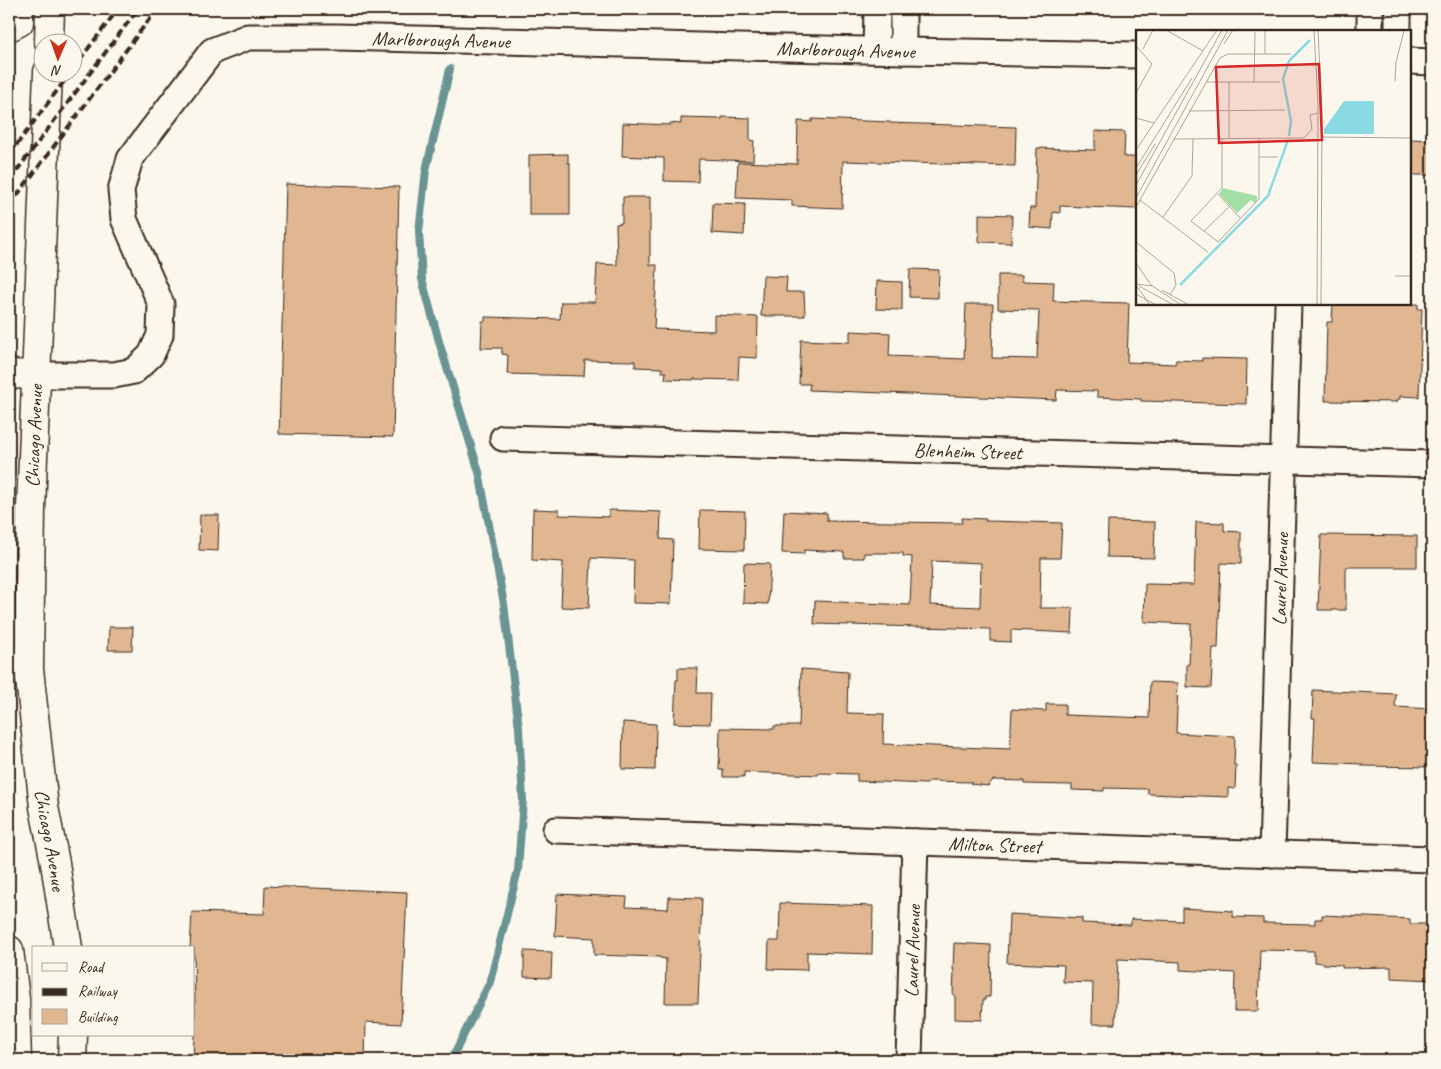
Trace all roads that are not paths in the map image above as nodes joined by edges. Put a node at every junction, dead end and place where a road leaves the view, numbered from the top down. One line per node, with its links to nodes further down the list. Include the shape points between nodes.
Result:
1 (20, 9): 7 (main road, via 19,22)
2 (50, 9): 10 (main road)
3 (877, 9): 11 (street)
4 (903, 9): 12 (street)
5 (1370, 9): 8 (street)
6 (1398, 9): 9 (street)
7 (9, 27)
8 (1370, 30)
9 (1398, 30)
10 (49, 32)
11 (876, 50): 12 (street, Marlborough Avenue); 19 (street, Marlborough Avenue, via 337,37 248,37 233,42 212,51 130,159 121,190 124,219 161,304 160,335 151,355 134,371 114,375)
12 (903, 51): 13 (street, Marlborough Avenue)
13 (1136, 55)
14 (1411, 61): 15 (street)
15 (1432, 62)
16 (48, 82): 19 (main road, Chicago Avenue)
17 (1288, 305): 21 (street, Laurel Avenue)
18 (9, 374): 19 (main road)
19 (36, 374): 27 (main road, Chicago Avenue, via 29,670 44,807)
20 (503, 438): 21 (street, Blenheim Street)
21 (1283, 460): 22 (street, Blenheim Street); 25 (street, Laurel Avenue)
22 (1432, 464)
23 (556, 830): 24 (street, Milton Street)
24 (916, 842): 25 (street, Milton Street); 32 (street, Laurel Avenue)
25 (1272, 854): 26 (street, Milton Street)
26 (1432, 859)
27 (68, 946)
28 (9, 950): 30 (main road)
29 (73, 1036): 31 (main road)
30 (17, 1060)
31 (72, 1060)
32 (908, 1060)

